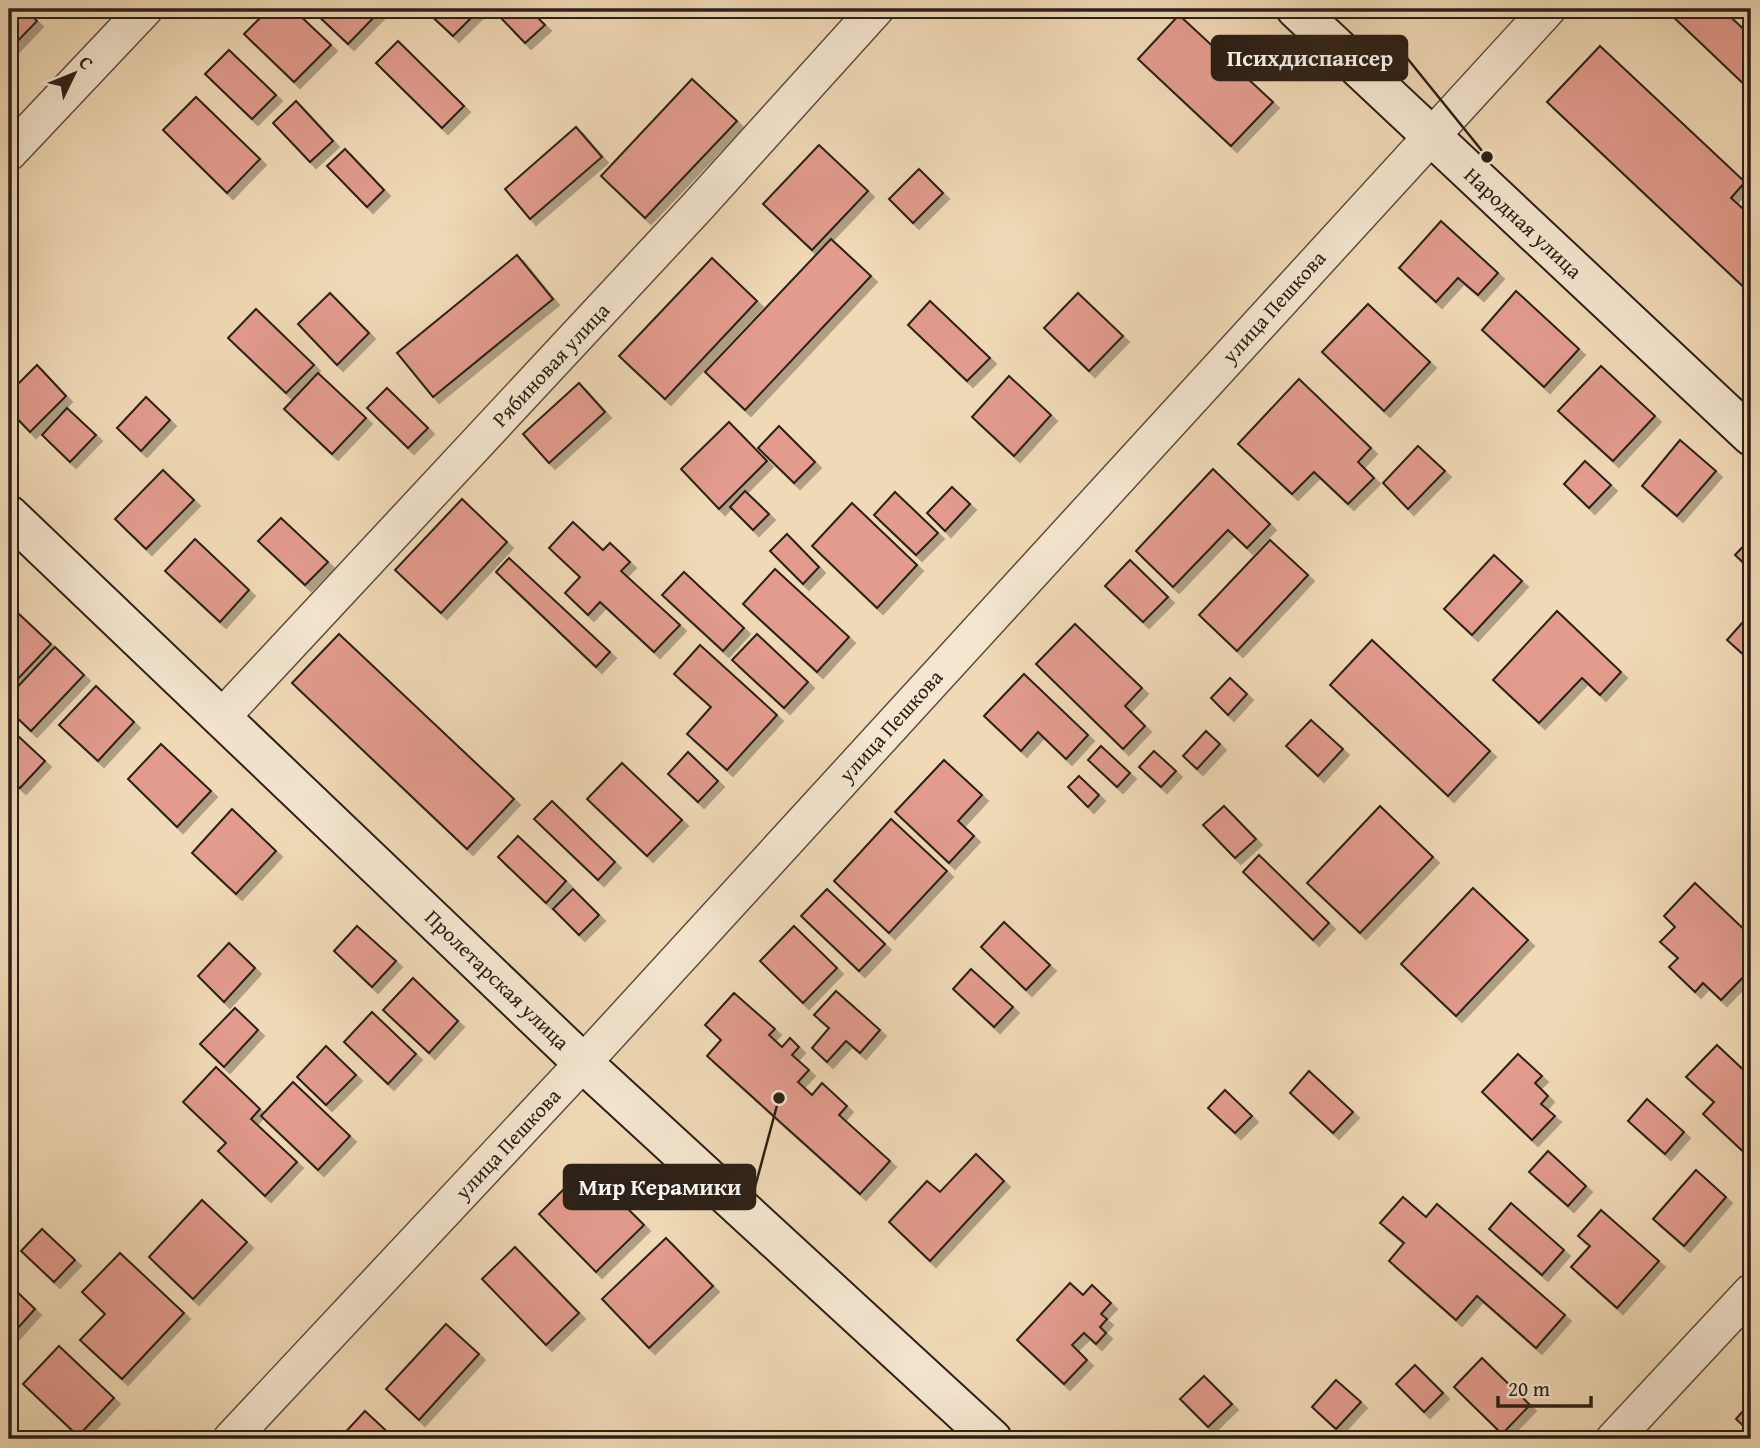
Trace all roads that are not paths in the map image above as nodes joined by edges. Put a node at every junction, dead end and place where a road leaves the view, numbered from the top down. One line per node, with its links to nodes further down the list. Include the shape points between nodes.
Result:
1 (145, 9): 6 (street)
2 (876, 9): 9 (street, Рябиновая улица)
3 (1296, 9): 5 (street, Народная улица)
4 (1548, 9): 5 (street, улица Пешкова)
5 (1429, 136): 7 (street, Народная улица); 10 (street, улица Пешкова)
6 (9, 153)
7 (1751, 436)
8 (9, 515): 9 (street, Пролетарская улица)
9 (222, 717): 10 (street, Пролетарская улица)
10 (583, 1063): 12 (street, улица Пешкова); 13 (street, Пролетарская улица)
11 (1751, 1292): 14 (street)
12 (231, 1439)
13 (992, 1439)
14 (1615, 1439)

